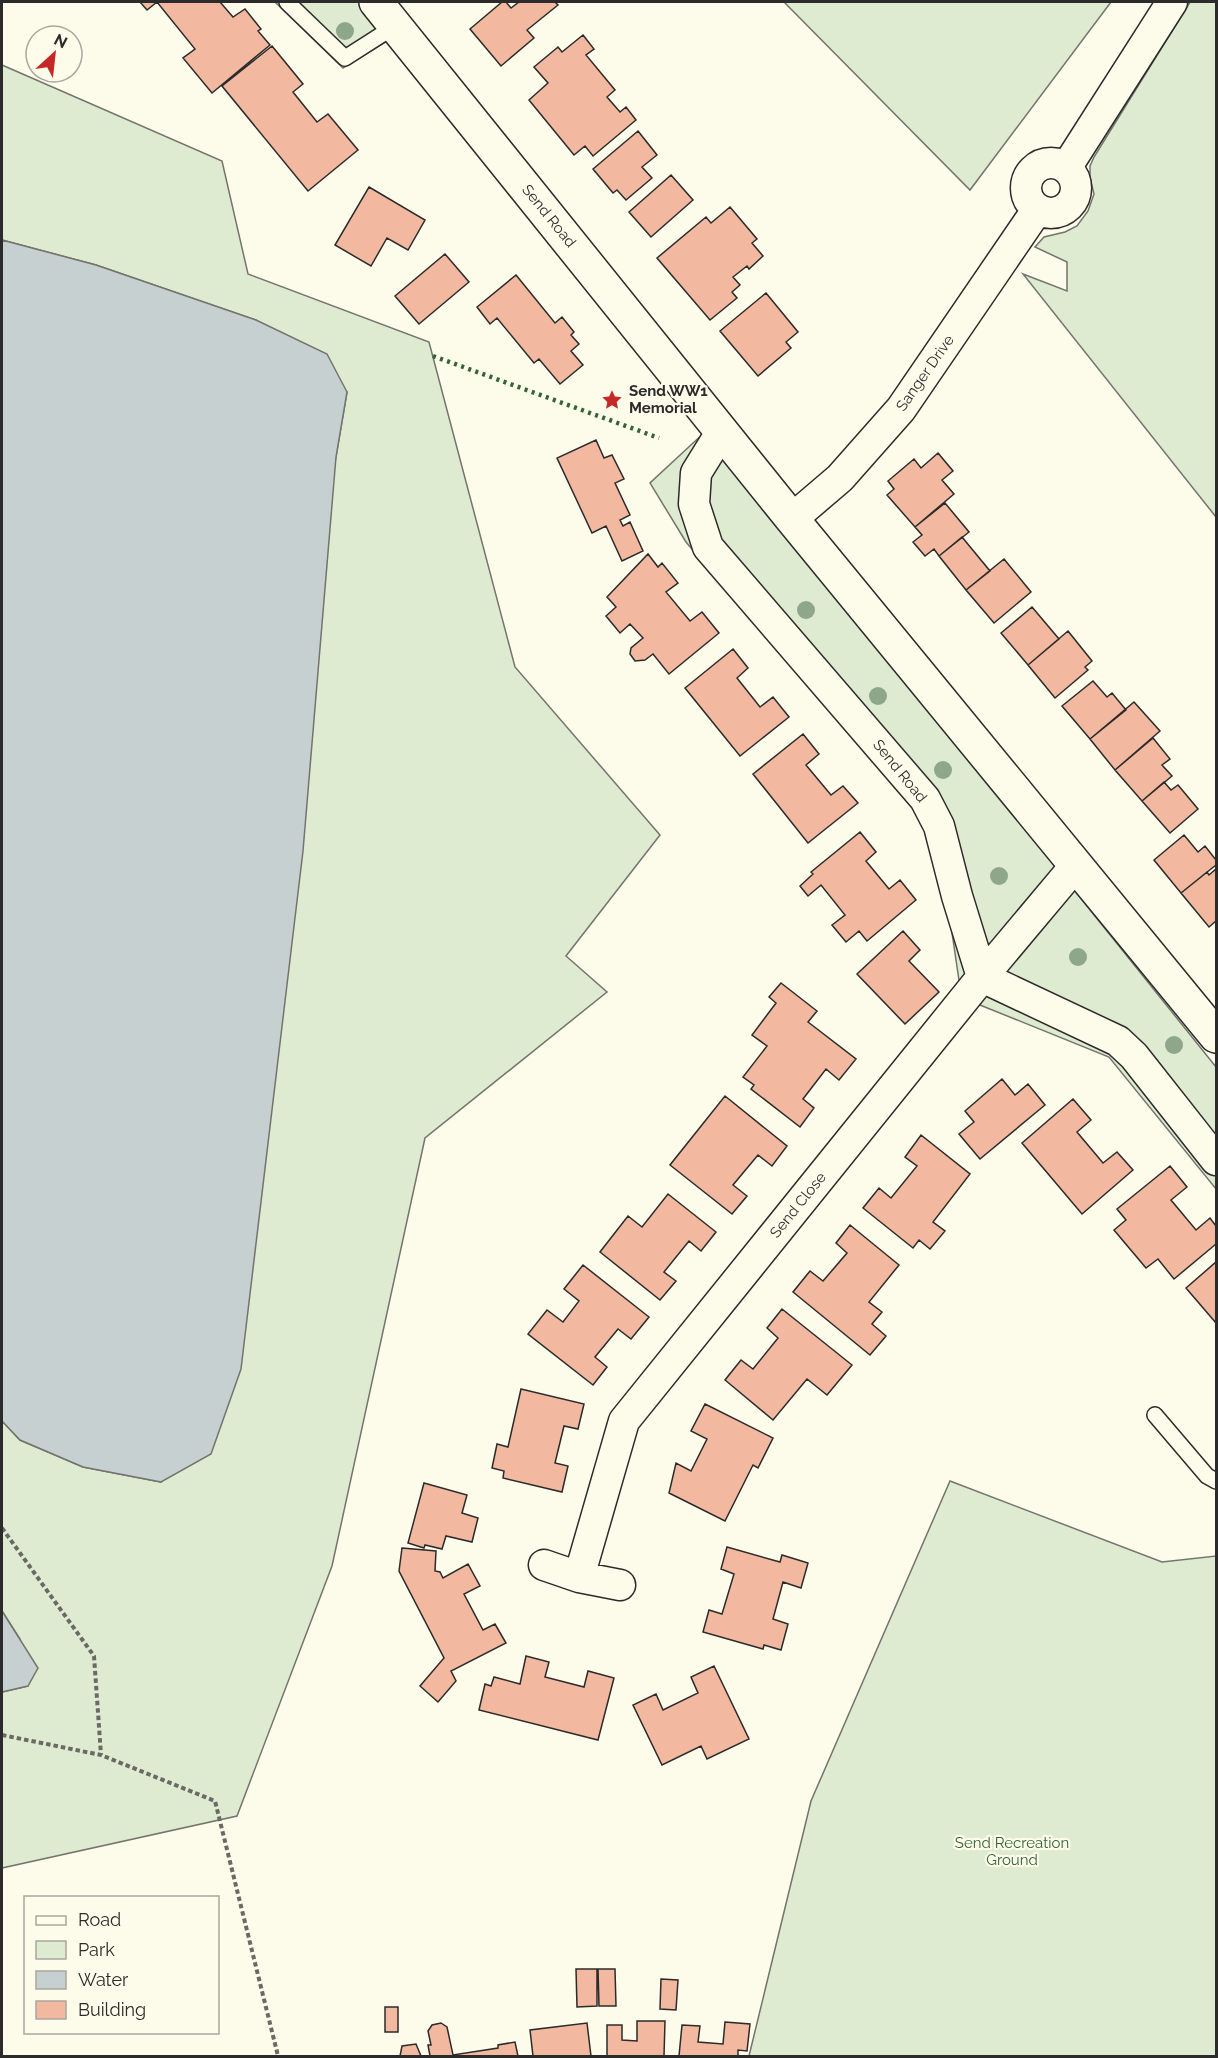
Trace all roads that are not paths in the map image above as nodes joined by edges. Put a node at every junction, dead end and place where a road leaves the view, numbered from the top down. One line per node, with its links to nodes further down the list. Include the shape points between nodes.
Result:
1 (287, 2): 3 (lane, via 345,58)
2 (1172, 2): 5 (street, Sanger Drive, via 1066,168 1054,163 1041,165 1030,173 1025,186 1028,199 1037,210 901,409 840,478)
3 (385, 14): 4 (main road, Send Road)
4 (722, 431): 5 (main road, Send Road); 7 (street, Send Road, via 696,473 694,504 708,547 925,799 939,826)
5 (792, 519): 6 (main road, Send Road)
6 (1076, 864): 7 (street, Send Close); 8 (main road, Send Road)
7 (982, 977): 9 (street, via 1118,1041); 13 (street, Send Close, via 624,1421)
8 (1216, 1036)
9 (1216, 1160)
10 (1155, 1415): 11 (lane, via 1207,1476)
11 (1216, 1481)
12 (544, 1565): 13 (street)
13 (579, 1577): 14 (street)
14 (620, 1585)

